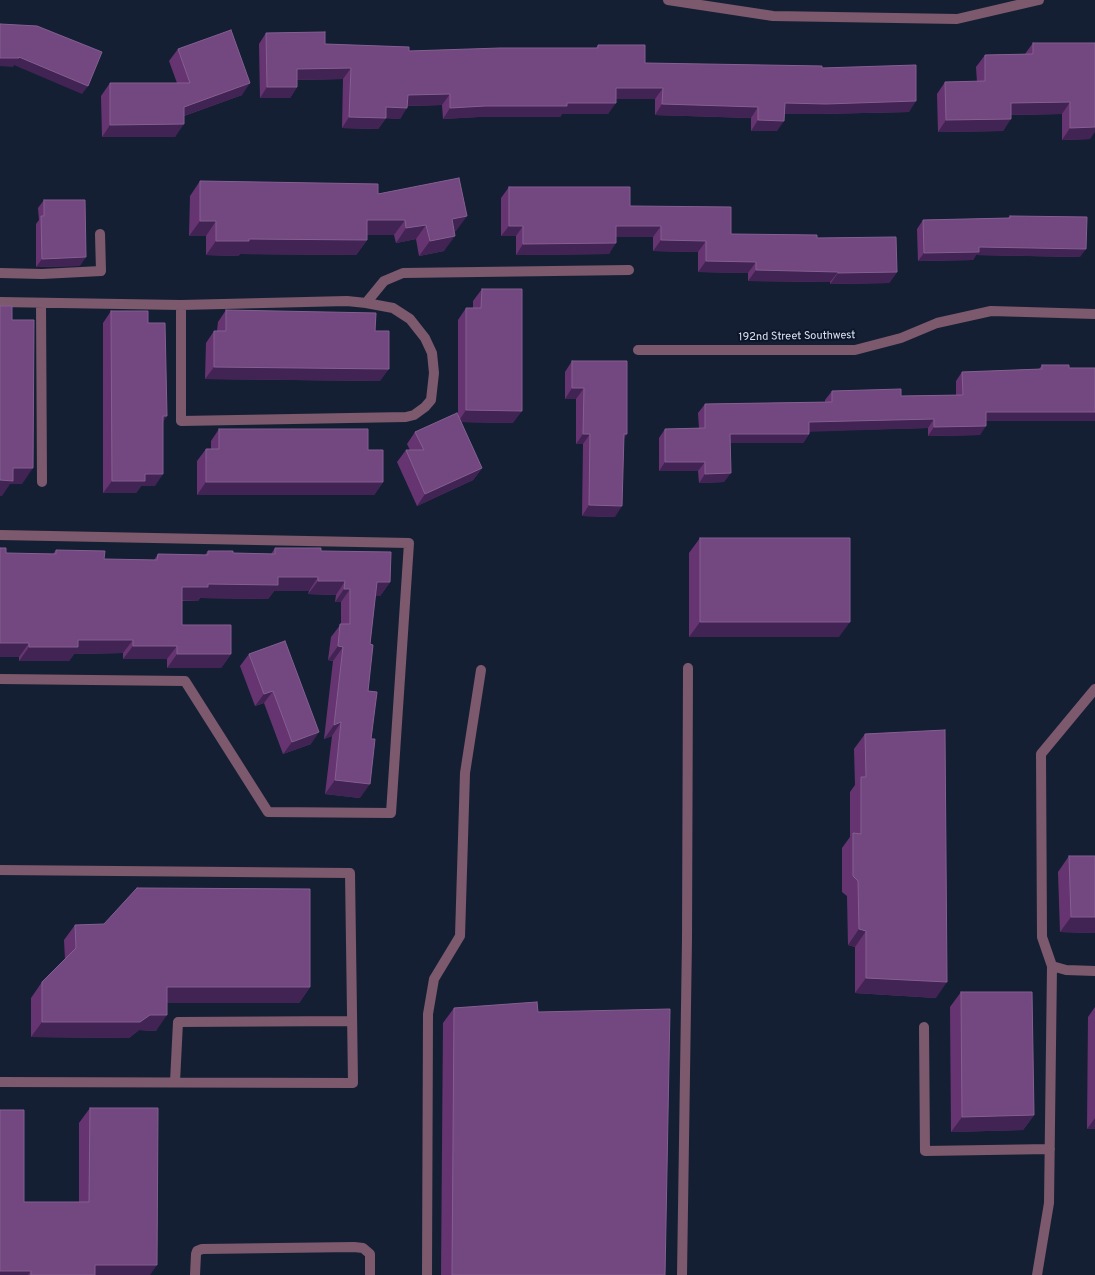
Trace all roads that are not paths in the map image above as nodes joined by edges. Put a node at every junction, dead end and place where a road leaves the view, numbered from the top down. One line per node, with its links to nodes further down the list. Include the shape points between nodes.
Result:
1 (668, 0): 2 (street, via 773,16 957,19)
2 (1038, 0)
3 (100, 234): 5 (street, via 101,271)
4 (629, 270): 8 (street, via 403,273 384,281)
5 (0, 273)
6 (0, 302): 7 (street)
7 (41, 302): 9 (street); 12 (street)
8 (366, 302): 9 (street); 9 (street, via 393,308 410,319 425,338 432,353 434,373 431,400 414,415 181,421)
9 (181, 305)
10 (1095, 314): 11 (street, 192nd Street Southwest, via 991,311 937,323 901,338 855,350)
11 (638, 350)
12 (42, 482)
13 (0, 535): 16 (street, via 409,544 390,813 268,812 185,681)
14 (688, 668): 29 (street)
15 (481, 670): 28 (street, via 466,773 460,936 434,979 428,1014)
16 (0, 679)
17 (1095, 689): 19 (street, via 1041,754 1042,937)
18 (0, 870): 21 (street, via 350,873)
19 (1052, 966): 20 (street, via 1066,970); 25 (street)
20 (1095, 971)
21 (352, 1021): 24 (street, via 178,1022); 24 (street, via 353,1083)
22 (924, 1026): 25 (street, via 925,1151)
23 (0, 1082): 24 (street)
24 (175, 1082)
25 (1050, 1149): 30 (street, via 1049,1203)
26 (195, 1275): 27 (street, via 196,1254 202,1249 354,1246 363,1248 370,1254)
27 (370, 1275)
28 (427, 1275)
29 (682, 1275)
30 (1037, 1275)

